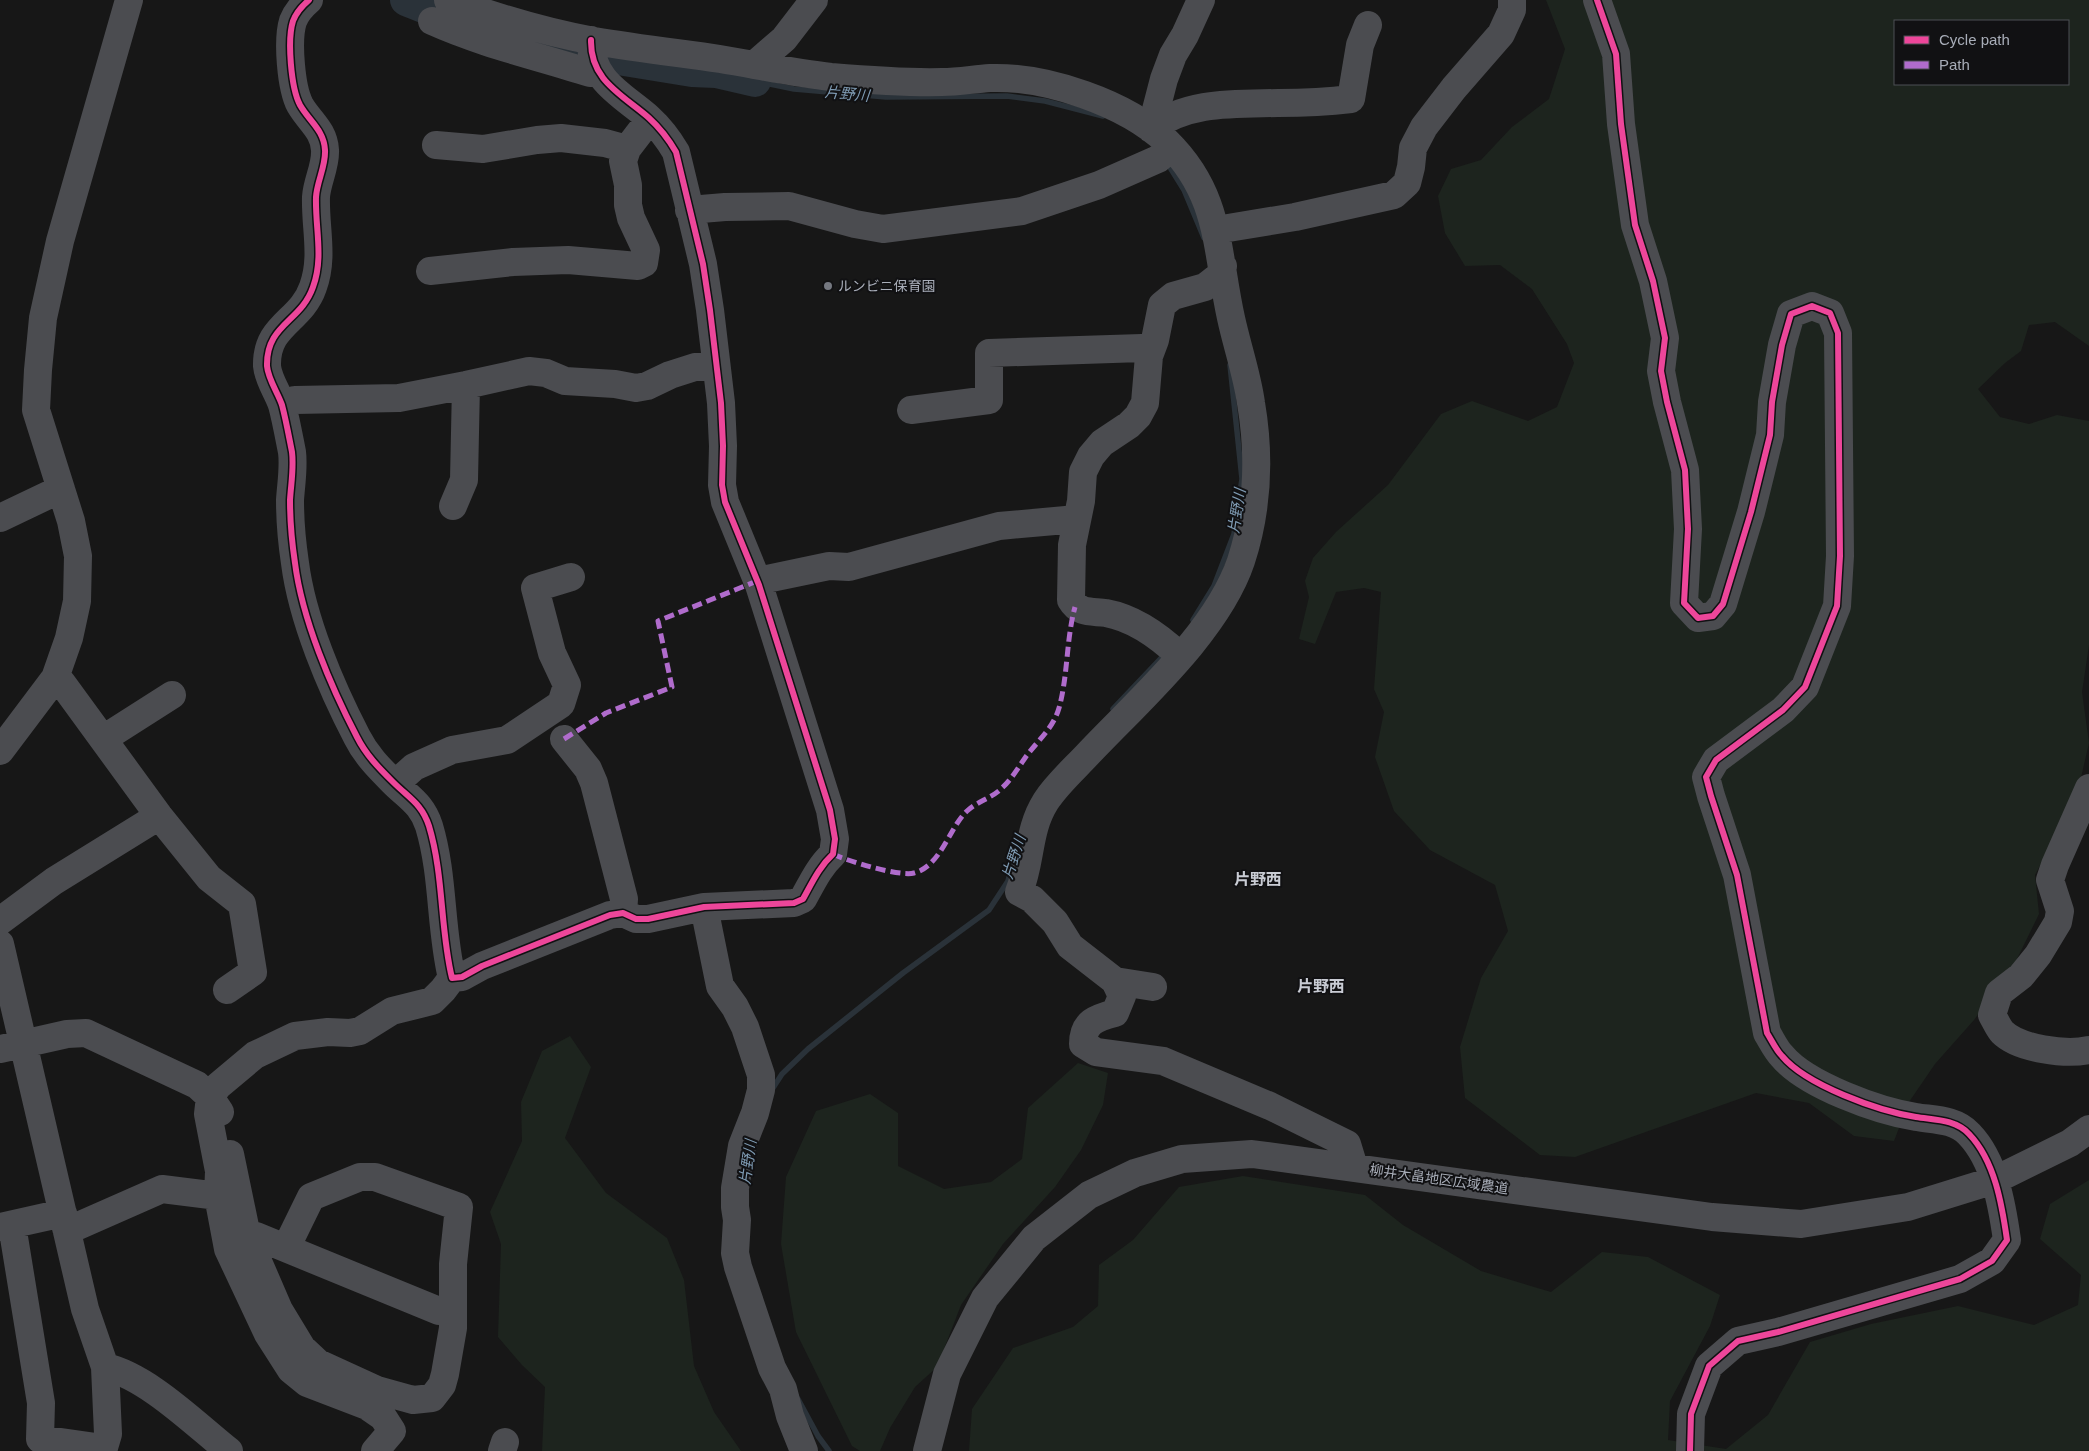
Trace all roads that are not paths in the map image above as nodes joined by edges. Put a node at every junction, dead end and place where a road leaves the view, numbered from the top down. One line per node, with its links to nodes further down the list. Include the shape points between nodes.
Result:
1 (129, 0): 25 (street, via 60,241 43,318 36,410)
2 (309, 0): 23 (street, via 298,12 291,38 294,86 300,106 323,138 325,153 316,198 320,254 307,303 278,330 270,345 267,368)
3 (814, 0): 10 (street, via 784,39)
4 (1202, 0): 12 (street, via 1173,55)
5 (1512, 0): 17 (street, via 1512,10 1501,34 1424,127 1413,148 1407,183 1394,196)
6 (1597, 0): 53 (street, via 1616,54 1621,124 1635,225 1653,281 1665,338 1661,371 1685,470 1688,529 1684,603 1698,618 1713,616 1723,604 1770,436 1772,402 1791,314 1812,306 1830,313 1838,333 1840,556 1837,606 1805,687 1783,710 1716,760 1706,777 1736,876 1767,1033 1781,1056 1826,1086 1873,1107 1948,1121 1969,1133 1985,1156)
7 (440, 11): 9 (street, via 510,21)
8 (1368, 25): 12 (street, via 1360,45 1351,99 1195,108 1165,118)
9 (593, 56): 10 (street); 11 (street, via 603,80)
10 (754, 65): 12 (street, via 828,76 942,82 993,78 1032,81 1102,101)
11 (650, 119): 14 (street); 16 (street, via 676,152)
12 (1151, 129): 15 (street)
13 (436, 145): 14 (street, via 483,149 561,138)
14 (627, 149): 19 (street, via 623,161 628,205 646,250 644,263 638,266 559,260)
15 (1165, 153): 16 (street, via 1099,185 1022,211 883,229 789,206); 17 (street, via 1194,174 1206,196)
16 (689, 210): 21 (street, via 703,264)
17 (1216, 230): 18 (street)
18 (1222, 266): 20 (street, via 1219,276 1205,287 1173,296 1162,305); 31 (street, via 1251,400 1257,446 1257,486 1240,564 1211,618)
19 (430, 270)
20 (1151, 350): 24 (street, via 989,354 989,400); 28 (street, via 1145,403 1138,416 1102,443 1091,456 1083,472)
21 (716, 366): 22 (street, via 695,367 636,388 566,381 546,373 529,371); 30 (street, via 721,403 725,502)
22 (466, 386): 23 (street, via 399,398 295,400); 26 (street, via 464,480)
23 (282, 404): 37 (street, via 293,458 291,516 301,601 336,694 368,758)
24 (911, 410)
25 (61, 489): 27 (street); 32 (street, via 78,556 77,601)
26 (453, 506)
27 (0, 518)
28 (1077, 519): 30 (street, via 1000,526 850,567 829,566); 31 (street, via 1072,545 1071,600 1075,607 1084,612 1106,613 1130,620)
29 (571, 577): 37 (street, via 535,588 552,653 567,685 561,704 507,740 452,750 414,767)
30 (757, 581): 40 (street, via 830,810 835,839 833,854 803,899 794,903)
31 (1175, 652): 45 (street, via 1048,797 1032,830 1028,864 1019,892 1032,899 1055,922 1070,946)
32 (55, 678): 34 (street); 36 (street)
33 (172, 695): 34 (street)
34 (103, 739): 39 (street)
35 (564, 739): 41 (street, via 588,769 594,783 624,899)
36 (0, 751)
37 (395, 784): 44 (street, via 420,806 429,826)
38 (2089, 788): 49 (street, via 2050,880 2060,911 2058,922 2021,976 1999,993 1992,1014 2002,1032 2030,1047 2075,1053)
39 (159, 816): 42 (street, via 54,881); 47 (street, via 209,878 242,904 253,972)
40 (704, 907): 41 (street, via 648,919 636,919); 64 (street, via 720,986 745,1027 761,1075 755,1113 742,1146 736,1188 735,1253 764,1346)
41 (623, 913): 44 (street, via 610,915 462,977)
42 (0, 921)
43 (0, 944): 48 (street)
44 (452, 978): 50 (street, via 432,1001 392,1011 360,1031 295,1036 255,1055 218,1086)
45 (1115, 981): 46 (street); 52 (street, via 1122,996 1115,1013 1094,1019 1083,1033 1082,1044 1096,1052 1163,1062 1270,1106 1347,1144)
46 (1153, 987)
47 (227, 990)
48 (12, 1046): 50 (street, via 86,1033 197,1085); 55 (street)
49 (2089, 1050)
50 (210, 1097): 54 (street, via 208,1114 218,1171); 57 (street, via 219,1110 224,1127)
51 (2089, 1129): 53 (street, 柳井大畠地区広域農道, via 2070,1143)
52 (1354, 1167): 53 (street, 柳井大畠地区広域農道, via 1712,1217 1801,1224 1908,1207); 65 (street, 柳井大畠地区広域農道, via 1252,1154 1182,1159 1135,1173 1089,1195 1034,1238 985,1298 947,1374)
53 (1994, 1180): 66 (street, via 2007,1240 1992,1261 1960,1279 1778,1332 1738,1340 1709,1366 1691,1414)
54 (218, 1196): 55 (street, via 162,1189 78,1226); 63 (street, via 228,1249 268,1334 291,1370 307,1383 366,1406 383,1417 392,1431)
55 (65, 1221): 56 (street); 60 (street, via 85,1309)
56 (6, 1226): 61 (street, via 41,1402 40,1440)
57 (247, 1236): 58 (street, via 256,1236); 59 (street, via 279,1310 302,1348 318,1363 377,1390 413,1400 432,1398 442,1385 445,1374 453,1328)
58 (286, 1248): 59 (street, via 439,1311); 59 (street, via 311,1197 360,1177 375,1177 459,1207)
59 (452, 1311)
60 (105, 1367): 61 (street, via 108,1434); 62 (street, via 142,1382)
61 (103, 1450)
62 (229, 1451)
63 (376, 1451)
64 (804, 1451)
65 (927, 1451)
66 (1690, 1451)

